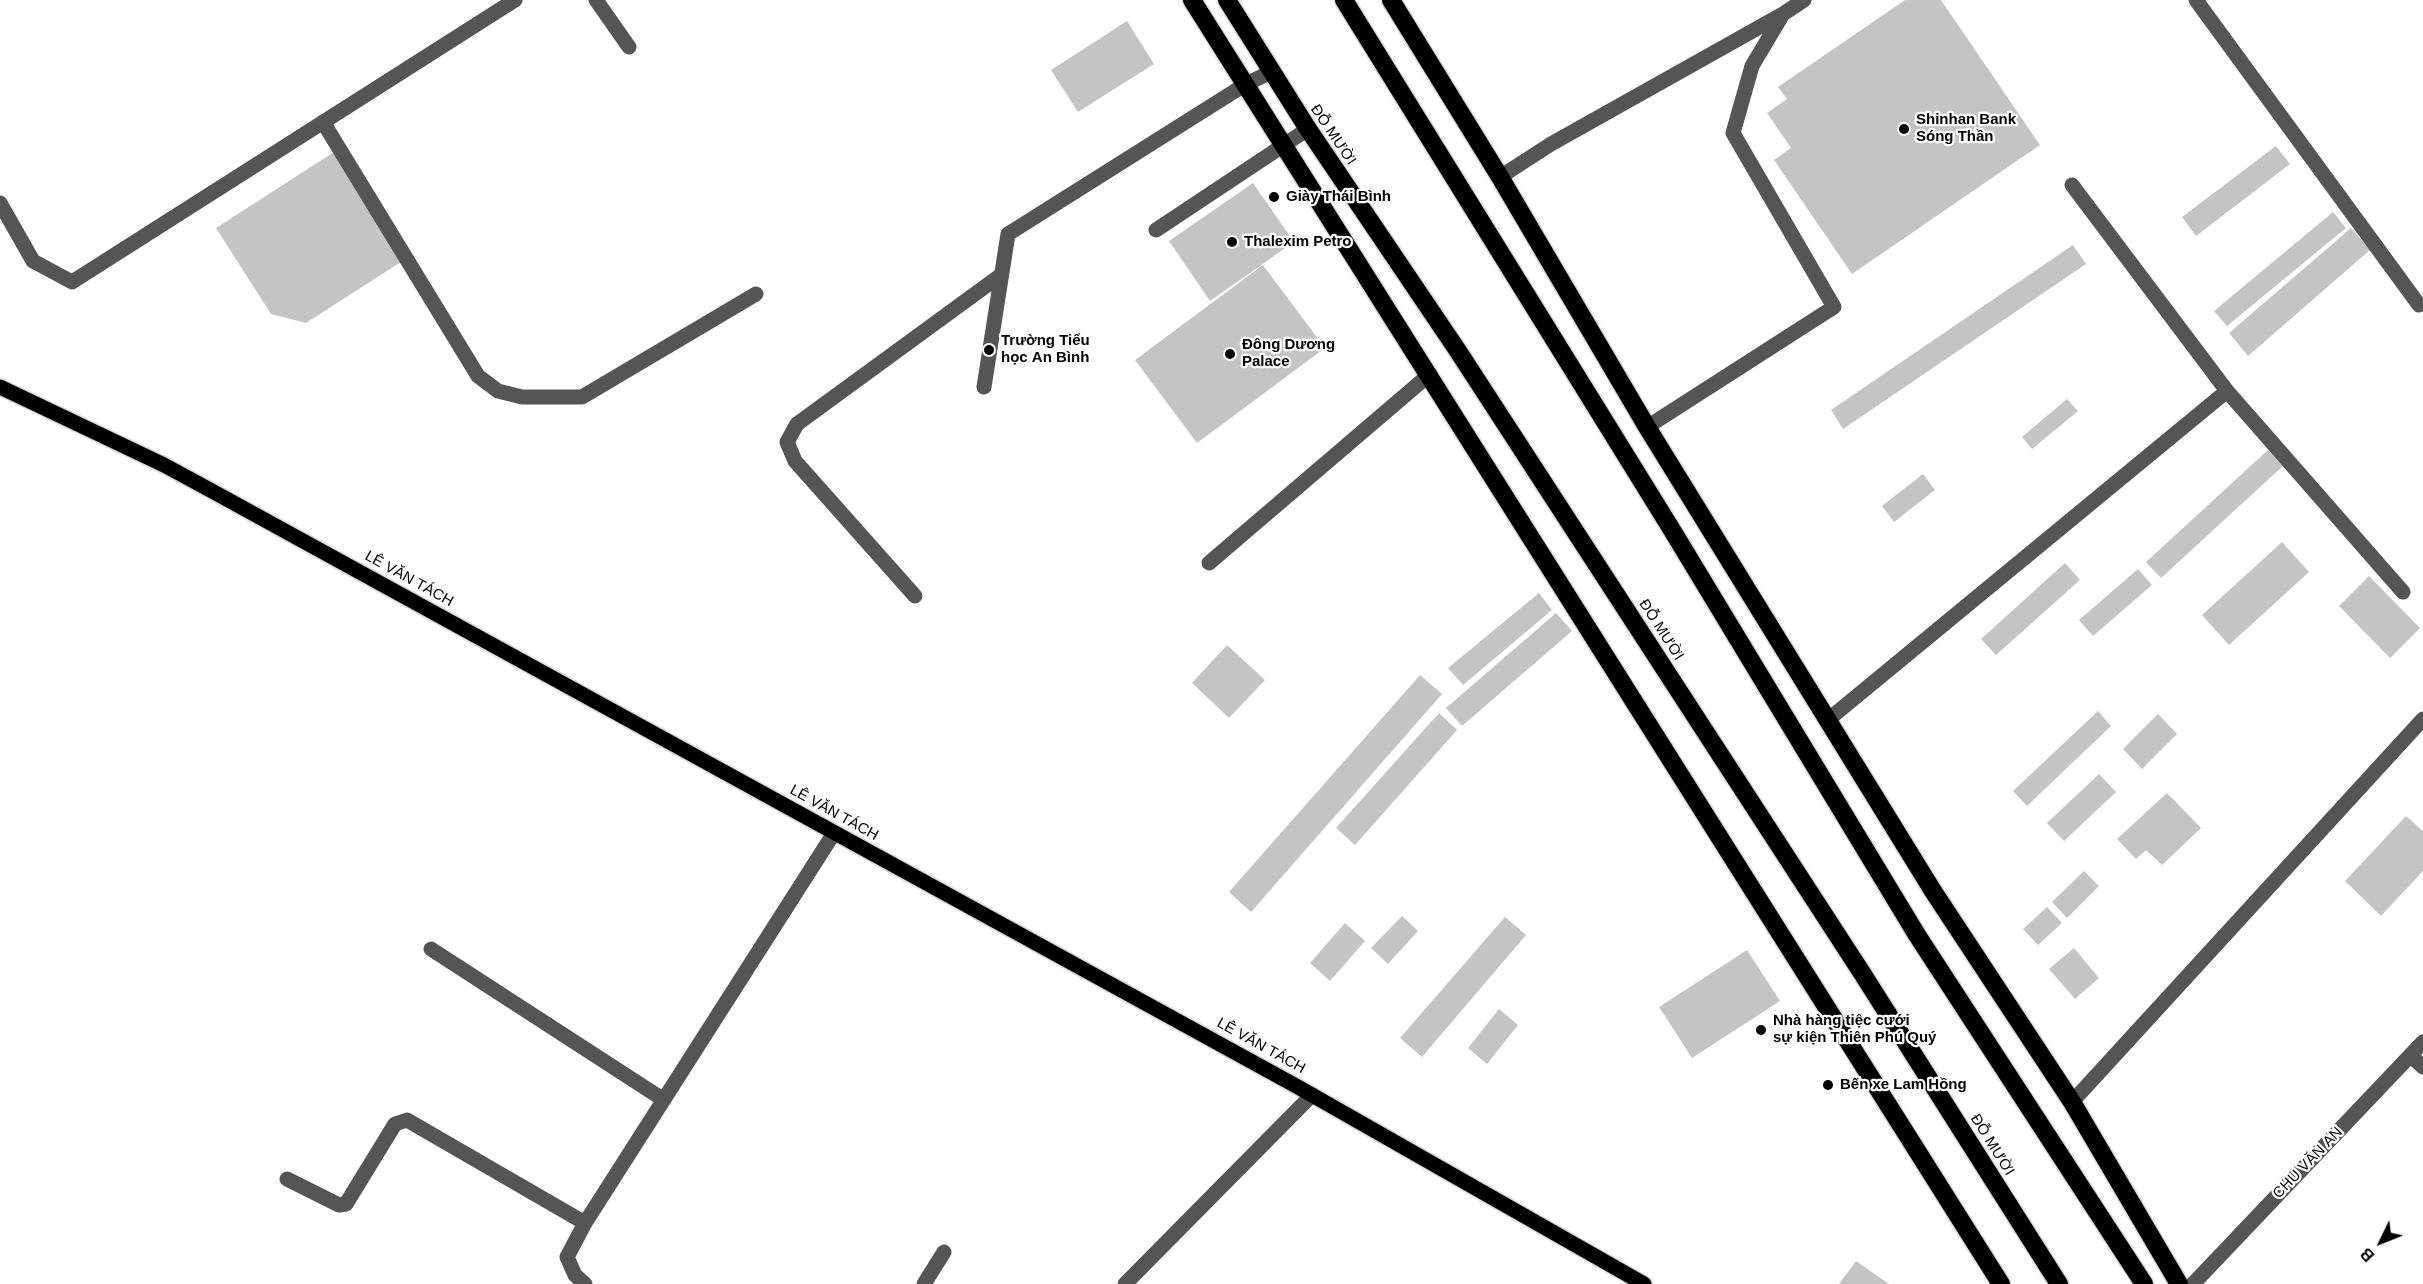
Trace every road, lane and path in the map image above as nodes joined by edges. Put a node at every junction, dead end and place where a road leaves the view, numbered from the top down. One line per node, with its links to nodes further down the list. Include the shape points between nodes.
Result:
1 (515, 0): 13 (street)
2 (596, 0): 10 (street)
3 (1192, 0): 12 (highway)
4 (1227, 0): 11 (highway, ĐỖ MƯỜI)
5 (1344, 0): 50 (highway, via 1917,935)
6 (1391, 0): 16 (highway)
7 (1804, 0): 9 (street)
8 (2196, 0): 22 (street)
9 (1783, 14): 16 (street, via 1551,144); 27 (street, via 1752,66 1733,133 1834,306)
10 (629, 47)
11 (1271, 72): 12 (street); 14 (highway, ĐỖ MƯỜI)
12 (1245, 84): 15 (highway); 20 (street, via 1008,234)
13 (323, 122): 18 (street, via 72,282 33,261); 21 (street, via 478,376 498,391 522,397 582,397)
14 (1308, 129): 15 (street); 49 (highway, ĐỖ MƯỜI, via 1458,351 1778,842)
15 (1283, 146): 19 (street); 23 (highway)
16 (1500, 177): 27 (highway)
17 (2072, 185): 26 (street)
18 (0, 203)
19 (1156, 230)
20 (1001, 275): 25 (street); 30 (street, via 797,424 787,442 795,461)
21 (756, 294)
22 (2419, 305)
23 (1430, 374): 28 (street); 48 (highway)
24 (0, 387): 33 (main road, LÊ VĂN TÁCH, via 164,465)
25 (984, 387)
26 (2227, 391): 29 (street); 31 (street)
27 (1647, 427): 31 (highway)
28 (1209, 564)
29 (2403, 592)
30 (915, 596)
31 (1828, 719): 40 (highway, via 1933,891)
32 (2423, 719): 40 (street)
33 (834, 833): 38 (main road, LÊ VĂN TÁCH); 39 (street)
34 (431, 949): 39 (street)
35 (2423, 1042): 36 (street, CHU VĂN AN)
36 (2411, 1056): 37 (street); 52 (street, CHU VĂN AN)
37 (2423, 1067)
38 (1312, 1095): 46 (street); 47 (main road, LÊ VĂN TÁCH)
39 (664, 1100): 42 (street)
40 (2072, 1102): 51 (highway)
41 (287, 1179): 42 (street, via 339,1205 346,1204 395,1124 407,1120)
42 (585, 1223): 44 (street, via 567,1257 575,1275)
43 (944, 1252): 45 (street)
44 (585, 1284)
45 (924, 1284)
46 (1125, 1284)
47 (1644, 1284)
48 (2001, 1284)
49 (2059, 1284)
50 (2144, 1284)
51 (2179, 1284)
52 (2193, 1284)

